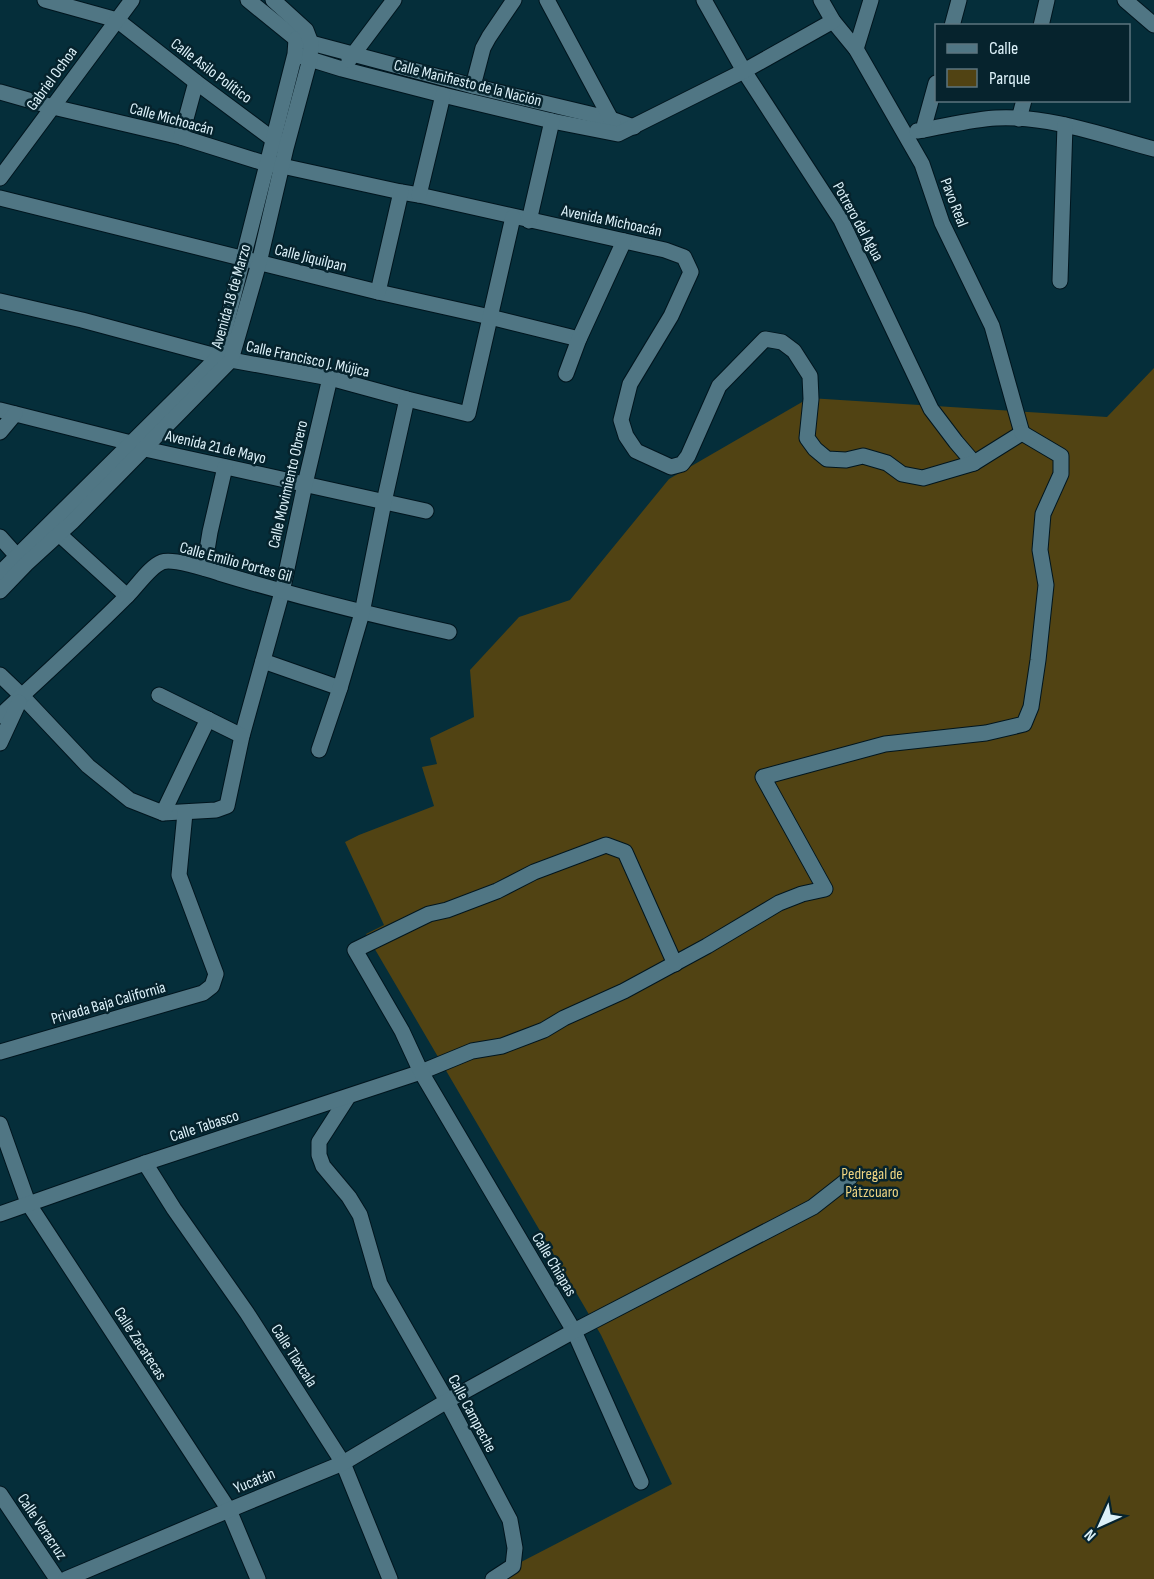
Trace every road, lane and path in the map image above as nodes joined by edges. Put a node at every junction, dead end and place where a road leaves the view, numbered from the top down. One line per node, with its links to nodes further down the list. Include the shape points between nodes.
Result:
1 (45, 0): 15 (street)
2 (132, 0): 15 (street, Gabriel Ochoa)
3 (248, 0): 14 (street)
4 (394, 0): 22 (street)
5 (514, 0): 26 (street, via 483,48)
6 (548, 0): 33 (street)
7 (704, 0): 24 (street, Potrero del Agua)
8 (821, 0): 16 (street, Pavo Real)
9 (871, 0): 21 (street)
10 (959, 0): 17 (street)
11 (1047, 0): 18 (street)
12 (1125, 0): 19 (street)
13 (276, 1): 14 (street); 20 (street)
14 (266, 15): 20 (street)
15 (117, 20): 25 (street, Calle Asilo Político); 32 (street, Gabriel Ochoa)
16 (833, 21): 21 (street, Pavo Real); 24 (street)
17 (953, 24)
18 (1041, 24)
19 (1154, 25)
20 (304, 45): 22 (street, Calle Manifiesto de la Nación); 23 (street, Calle Manifiesto de la Nación); 42 (street, Avenida 18 de Marzo); 43 (street, Avenida 18 de Marzo)
21 (856, 49): 39 (street, Pavo Real)
22 (354, 54): 23 (street); 26 (street, Calle Manifiesto de la Nación)
23 (342, 69): 29 (street, Calle Manifiesto de la Nación)
24 (744, 71): 37 (street); 68 (street, Potrero del Agua, via 841,220 931,409)
25 (196, 82): 41 (street); 42 (street, Calle Asilo Político)
26 (473, 86): 30 (street, Calle Manifiesto de la Nación)
27 (935, 86): 38 (street)
28 (0, 92): 32 (street)
29 (443, 95): 30 (street, Calle Manifiesto de la Nación); 48 (street)
30 (499, 100): 33 (street, Calle Manifiesto de la Nación); 35 (street, Calle Manifiesto de la Nación)
31 (1023, 102): 34 (street)
32 (53, 107): 41 (street, Calle Michoacán); 46 (street, Gabriel Ochoa)
33 (611, 119): 37 (street, Calle Manifiesto de la Nación); 40 (street)
34 (1019, 119): 36 (street); 38 (street, via 995,118)
35 (552, 121): 40 (street, Calle Manifiesto de la Nación); 51 (street)
36 (1065, 125): 44 (street); 55 (street)
37 (634, 127): 40 (street)
38 (923, 130): 39 (street)
39 (905, 132): 66 (street, Pavo Real, via 922,164 942,223 992,326)
40 (618, 134)
41 (181, 137): 45 (street, Calle Michoacán)
42 (273, 139): 43 (street, Calle Asilo Político); 45 (street, Avenida 18 de Marzo)
43 (286, 148): 45 (street, Avenida 18 de Marzo)
44 (1154, 149)
45 (275, 165): 47 (street, Avenida Michoacán); 53 (street, Avenida 18 de Marzo); 54 (street, Avenida 18 de Marzo)
46 (0, 178)
47 (401, 192): 48 (street, Avenida Michoacán); 56 (street)
48 (419, 195): 50 (street, Avenida Michoacán)
49 (0, 198): 53 (street, Calle Jiquilpan)
50 (513, 217): 51 (street, Avenida Michoacán); 58 (street)
51 (529, 221): 52 (street, Avenida Michoacán)
52 (624, 241): 59 (street); 68 (street, Avenida Michoacán, via 684,257 691,272 671,316 630,384 621,420 636,451 671,467 682,464 719,386 765,339 782,342 794,351 810,376 812,399 807,438 827,459 863,456 887,463 902,474 923,478)
53 (244, 258): 54 (street, Calle Jiquilpan); 60 (street, Avenida 18 de Marzo)
54 (259, 262): 56 (street, Calle Jiquilpan); 60 (street, Avenida 18 de Marzo)
55 (1060, 281)
56 (378, 292): 58 (street, Calle Jiquilpan)
57 (0, 301): 60 (street, Calle Francisco J. Mújica)
58 (490, 317): 59 (street, Calle Jiquilpan); 63 (street, Calle Francisco J. Mújica, via 468,414)
59 (579, 339): 61 (street)
60 (224, 358): 62 (street, Calle Francisco J. Mújica); 67 (street, Avenida 18 de Marzo)
61 (566, 374)
62 (330, 378): 63 (street, Calle Francisco J. Mújica); 70 (street, Calle Movimiento Obrero)
63 (407, 399): 71 (street)
64 (7, 412): 65 (street); 67 (street, Avenida 21 de Mayo)
65 (0, 432)
66 (1022, 433): 68 (street); 96 (street, Calle Tabasco, via 1061,456 1061,474 1043,514 1040,550 1046,585 1031,708 1024,724 986,733 885,744 763,777 825,889 779,903)
67 (138, 446): 69 (street, Avenida 21 de Mayo); 73 (street, Avenida 18 de Marzo)
68 (974, 463)
69 (225, 467): 70 (street, Avenida 21 de Mayo); 77 (street)
70 (305, 484): 71 (street, Avenida 21 de Mayo); 80 (street, Calle Movimiento Obrero)
71 (384, 502): 72 (street, Avenida 21 de Mayo); 82 (street)
72 (426, 511)
73 (67, 517): 74 (street, Avenida 18 de Marzo); 76 (street, Avenida 18 de Marzo)
74 (60, 535): 79 (street, Avenida 18 de Marzo); 81 (street)
75 (0, 537): 76 (street)
76 (17, 556): 78 (street, Avenida 18 de Marzo)
77 (204, 568): 80 (street, Calle Emilio Portes Gil); 81 (street, Calle Emilio Portes Gil, via 163,562)
78 (0, 573)
79 (0, 591)
80 (282, 592): 82 (street, Calle Emilio Portes Gil); 84 (street, Calle Movimiento Obrero)
81 (127, 596): 88 (street, Calle Emilio Portes Gil)
82 (362, 612): 83 (street, Calle Emilio Portes Gil); 86 (street)
83 (449, 632)
84 (263, 661): 86 (street); 91 (street, Calle Movimiento Obrero)
85 (0, 675): 88 (street)
86 (340, 688): 93 (street)
87 (159, 695): 90 (street)
88 (22, 696): 89 (street, Calle Emilio Portes Gil); 92 (street); 94 (street, via 88,766 130,800)
89 (0, 716)
90 (208, 719): 91 (street); 94 (street)
91 (242, 736): 95 (street, Calle Movimiento Obrero, via 227,806)
92 (0, 743)
93 (319, 750)
94 (163, 813): 95 (street)
95 (185, 813): 97 (street, Privada Baja California, via 179,874 216,974 212,986 203,993)
96 (675, 964): 98 (street, Calle Tabasco, via 544,1030 502,1046 472,1051); 98 (street, Calle Chiapas, via 625,852 606,845 534,872 497,891 429,914 355,950)
97 (0, 1052)
98 (421, 1072): 99 (street, Calle Tabasco); 105 (street, Calle Chiapas)
99 (348, 1097): 101 (street, Calle Tabasco); 106 (street, Calle Campeche, via 318,1142 319,1155 360,1215 380,1284)
100 (0, 1124): 103 (street, Calle Zacatecas)
101 (145, 1163): 103 (street, Calle Tabasco); 107 (street, Calle Tlaxcala)
102 (850, 1178): 105 (street, Yucatán, via 813,1207)
103 (28, 1203): 104 (street, Calle Tabasco); 110 (street, Calle Zacatecas)
104 (0, 1214)
105 (574, 1330): 106 (street, Yucatán); 108 (street, Calle Chiapas)
106 (447, 1401): 107 (street, Yucatán); 115 (street, Calle Campeche, via 510,1520 515,1548 513,1566)
107 (343, 1464): 110 (street, Yucatán); 114 (street, Calle Tlaxcala)
108 (641, 1482)
109 (0, 1494): 111 (street, Calle Veracruz)
110 (229, 1510): 112 (street, Yucatán); 113 (street, Calle Zacatecas)
111 (57, 1579)
112 (66, 1579)
113 (258, 1579)
114 (390, 1579)
115 (493, 1579)

